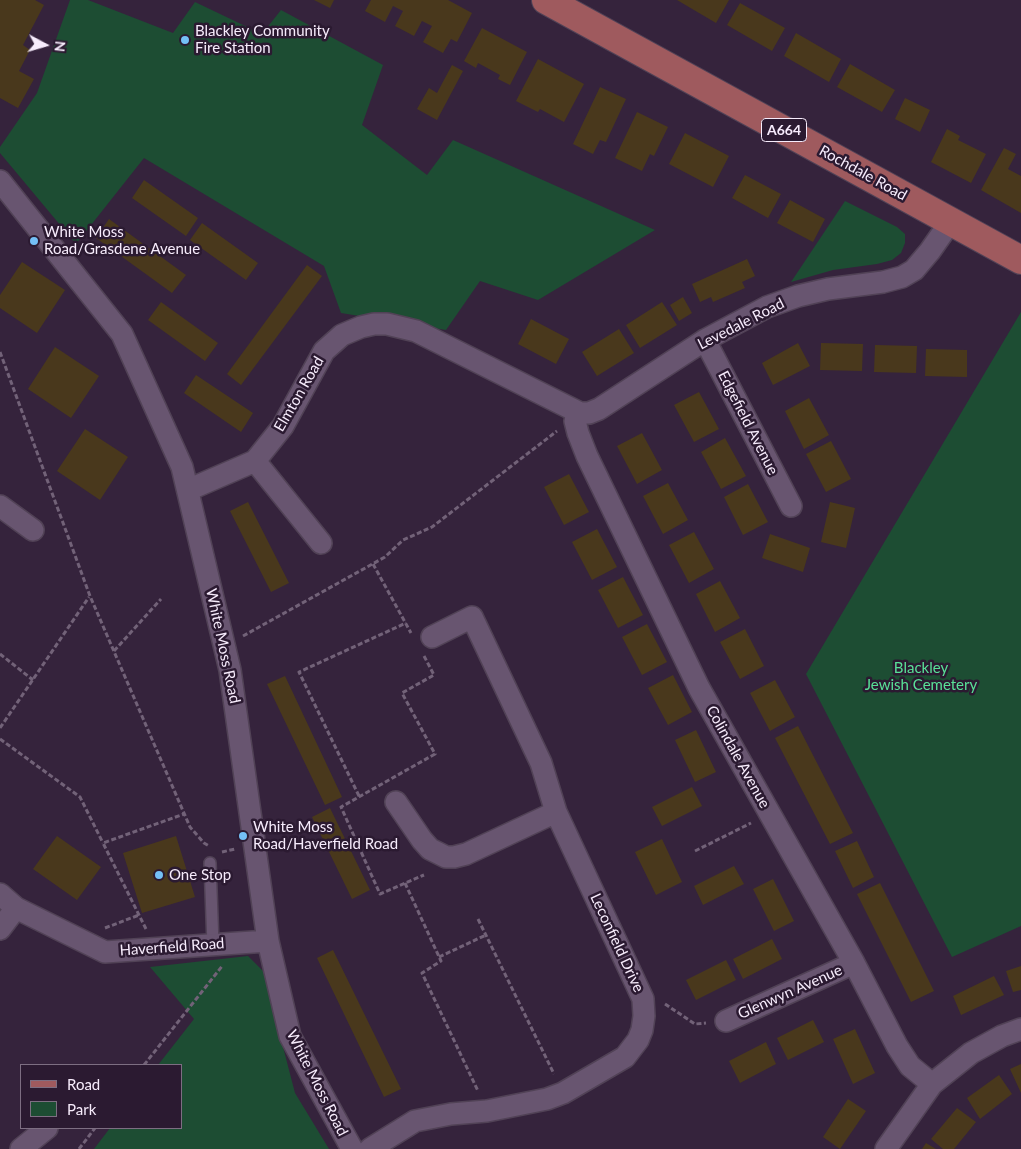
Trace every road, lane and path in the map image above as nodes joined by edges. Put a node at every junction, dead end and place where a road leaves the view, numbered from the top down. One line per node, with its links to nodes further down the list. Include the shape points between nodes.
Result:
1 (546, 0): 3 (main road, Rochdale Road / A664)
2 (0, 181): 9 (street, White Moss Road, via 122,334 182,467)
3 (951, 221): 4 (main road, Rochdale Road / A664); 5 (street, Levedale Road, via 914,270 902,278 798,296)
4 (1021, 260)
5 (705, 340): 7 (street, Levedale Road); 11 (street, Edgefield Avenue)
6 (0, 352): 15 (path)
7 (579, 421): 8 (street, Elmton Road, via 416,331 374,324 342,335 324,351 283,426); 14 (path, via 557,431 432,526 403,540); 29 (street, Colindale Avenue, via 587,456 699,688)
8 (255, 461): 9 (street, Elmton Road); 13 (street)
9 (188, 490): 19 (street, White Moss Road)
10 (0, 506): 12 (street)
11 (790, 506)
12 (33, 530)
13 (321, 543)
14 (373, 564): 17 (path); 19 (path)
15 (90, 596): 20 (path); 22 (path)
16 (161, 599): 20 (path)
17 (406, 623): 18 (path); 25 (path, via 298,672)
18 (422, 642): 25 (path, via 434,676 402,693 436,754); 27 (street, Leconfield Drive, via 472,618 541,763)
19 (224, 646): 31 (street, White Moss Road)
20 (114, 651): 28 (path)
21 (0, 654): 22 (path)
22 (33, 680): 23 (path)
23 (0, 728)
24 (0, 739): 30 (path, via 80,797)
25 (359, 796): 35 (path, via 341,807 380,894)
26 (396, 802): 27 (street, via 430,849 446,857 466,854)
27 (556, 812): 48 (street, Leconfield Drive)
28 (184, 814): 30 (path); 31 (path, via 204,843 223,852)
29 (770, 814): 32 (path); 47 (street, Colindale Avenue)
30 (103, 844): 37 (path)
31 (255, 844): 42 (street, White Moss Road)
32 (695, 851)
33 (210, 863): 44 (lane)
34 (424, 875): 35 (path)
35 (405, 883): 46 (path)
36 (8, 901): 39 (street); 41 (street, Haverfield Road)
37 (139, 915): 41 (path); 45 (path)
38 (478, 918): 40 (path)
39 (0, 929)
40 (486, 935): 46 (path); 53 (path)
41 (79, 938): 45 (street, Haverfield Road, via 105,952)
42 (268, 941): 43 (street, Haverfield Road); 59 (street, White Moss Road, via 290,1036)
43 (240, 943): 44 (street, Haverfield Road); 51 (path)
44 (213, 945): 45 (street, Haverfield Road)
45 (156, 948)
46 (439, 957): 54 (path, via 441,961 422,973)
47 (854, 963): 49 (street, Glenwyn Avenue); 52 (street, Colindale Avenue, via 896,1046 910,1066)
48 (643, 999): 49 (path, via 662,1002 695,1024); 53 (street, Leconfield Drive, via 642,1030 626,1057)
49 (726, 1021)
50 (1021, 1029): 52 (street, via 971,1052)
51 (145, 1064)
52 (932, 1084): 61 (street)
53 (563, 1093): 54 (street, Leconfield Drive)
54 (487, 1111): 60 (street, Leconfield Drive, via 415,1121)
55 (46, 1129): 57 (street)
56 (94, 1129): 58 (path)
57 (21, 1149)
58 (79, 1149)
59 (352, 1149)
60 (370, 1149)
61 (886, 1149)

